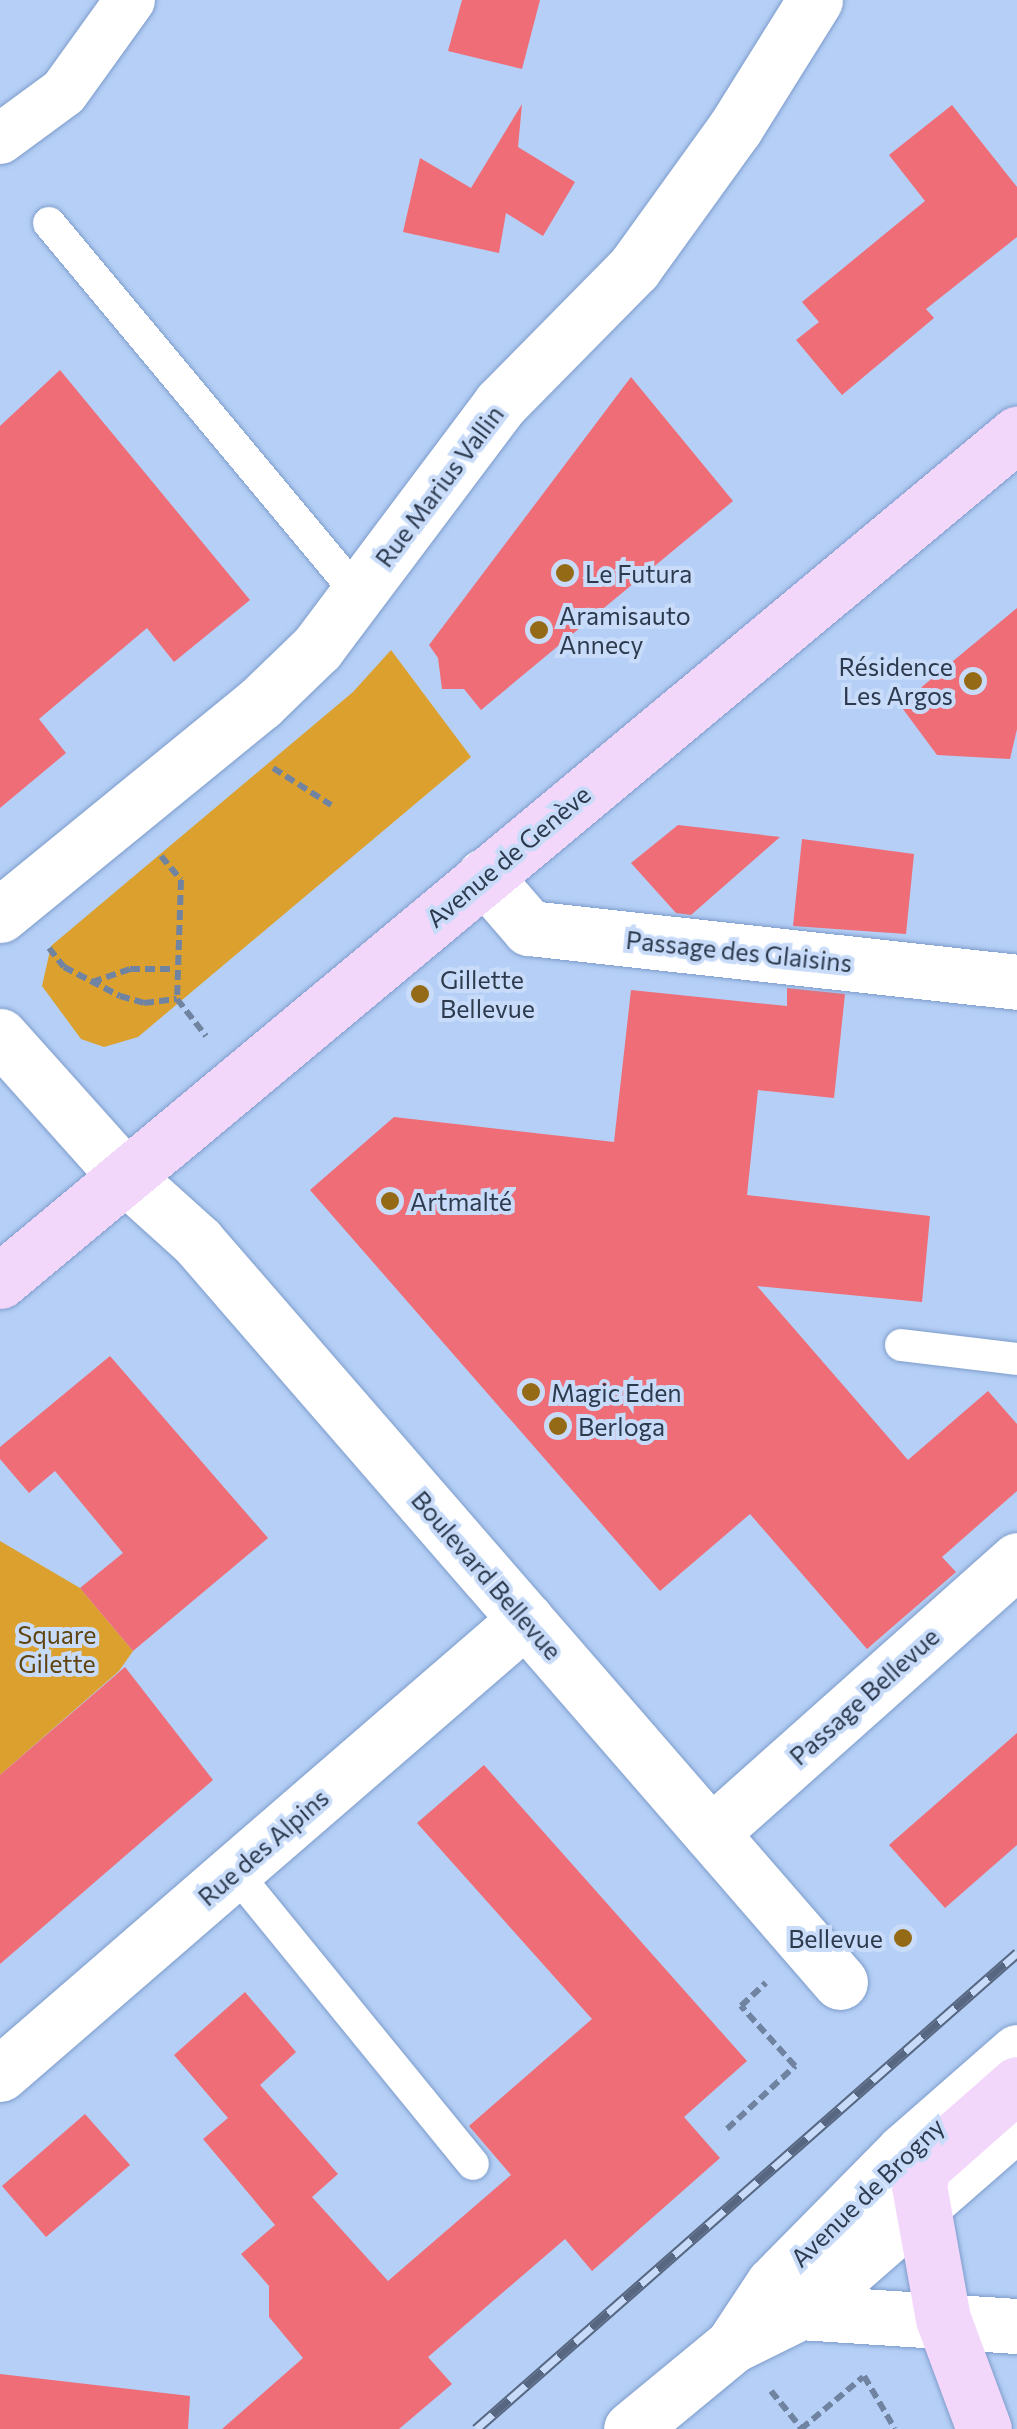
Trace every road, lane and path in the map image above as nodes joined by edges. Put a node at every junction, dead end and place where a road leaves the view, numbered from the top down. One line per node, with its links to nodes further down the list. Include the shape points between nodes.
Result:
1 (130, 0): 3 (street, via 64,92)
2 (815, 0): 6 (street, Rue Marius Vallin, via 634,268 500,404)
3 (0, 139)
4 (49, 222): 6 (lane)
5 (1017, 434): 8 (main road, Avenue de Genève)
6 (358, 594): 7 (street, Rue Marius Vallin, via 317,648 260,703)
7 (124, 814): 9 (street, Rue Marius Vallin); 10 (path, via 180,880)
8 (484, 876): 11 (street, Passage des Glaisins, via 530,928); 15 (main road, Avenue de Genève)
9 (7, 909): 12 (path, via 55,958)
10 (173, 969): 12 (path, via 130,969); 13 (path)
11 (1017, 982)
12 (91, 983): 13 (path, via 144,1004)
13 (177, 999): 15 (path)
14 (0, 1036): 16 (street, Boulevard Bellevue)
15 (239, 1079): 16 (main road, Avenue de Genève)
16 (125, 1176): 17 (main road, Avenue de Genève); 21 (street, Boulevard Bellevue, via 198,1241)
17 (0, 1282)
18 (901, 1346): 19 (lane)
19 (1017, 1359)
20 (1017, 1560): 22 (street, Passage Bellevue)
21 (526, 1620): 22 (street, Boulevard Bellevue); 23 (street, Rue des Alpins)
22 (711, 1832): 24 (street, Boulevard Bellevue)
23 (234, 1872): 27 (street, Rue des Alpins); 31 (lane)
24 (840, 1982)
25 (741, 2006): 30 (path, via 795,2066)
26 (1017, 2052): 36 (street, Avenue de Brogny, via 904,2152 773,2284)
27 (0, 2074)
28 (1017, 2084): 32 (main road, Avenue de Brogny)
29 (1017, 2123): 32 (street, Avenue de Brogny)
30 (727, 2129)
31 (473, 2164)
32 (921, 2188): 33 (street, Avenue de Brogny); 34 (main road)
33 (800, 2312): 34 (street); 36 (street, Avenue de Brogny)
34 (944, 2319): 35 (street); 40 (main road)
35 (1017, 2326)
36 (733, 2345): 38 (street, Avenue de Brogny)
37 (864, 2376): 39 (path)
38 (631, 2429)
39 (895, 2429)
40 (984, 2429)

